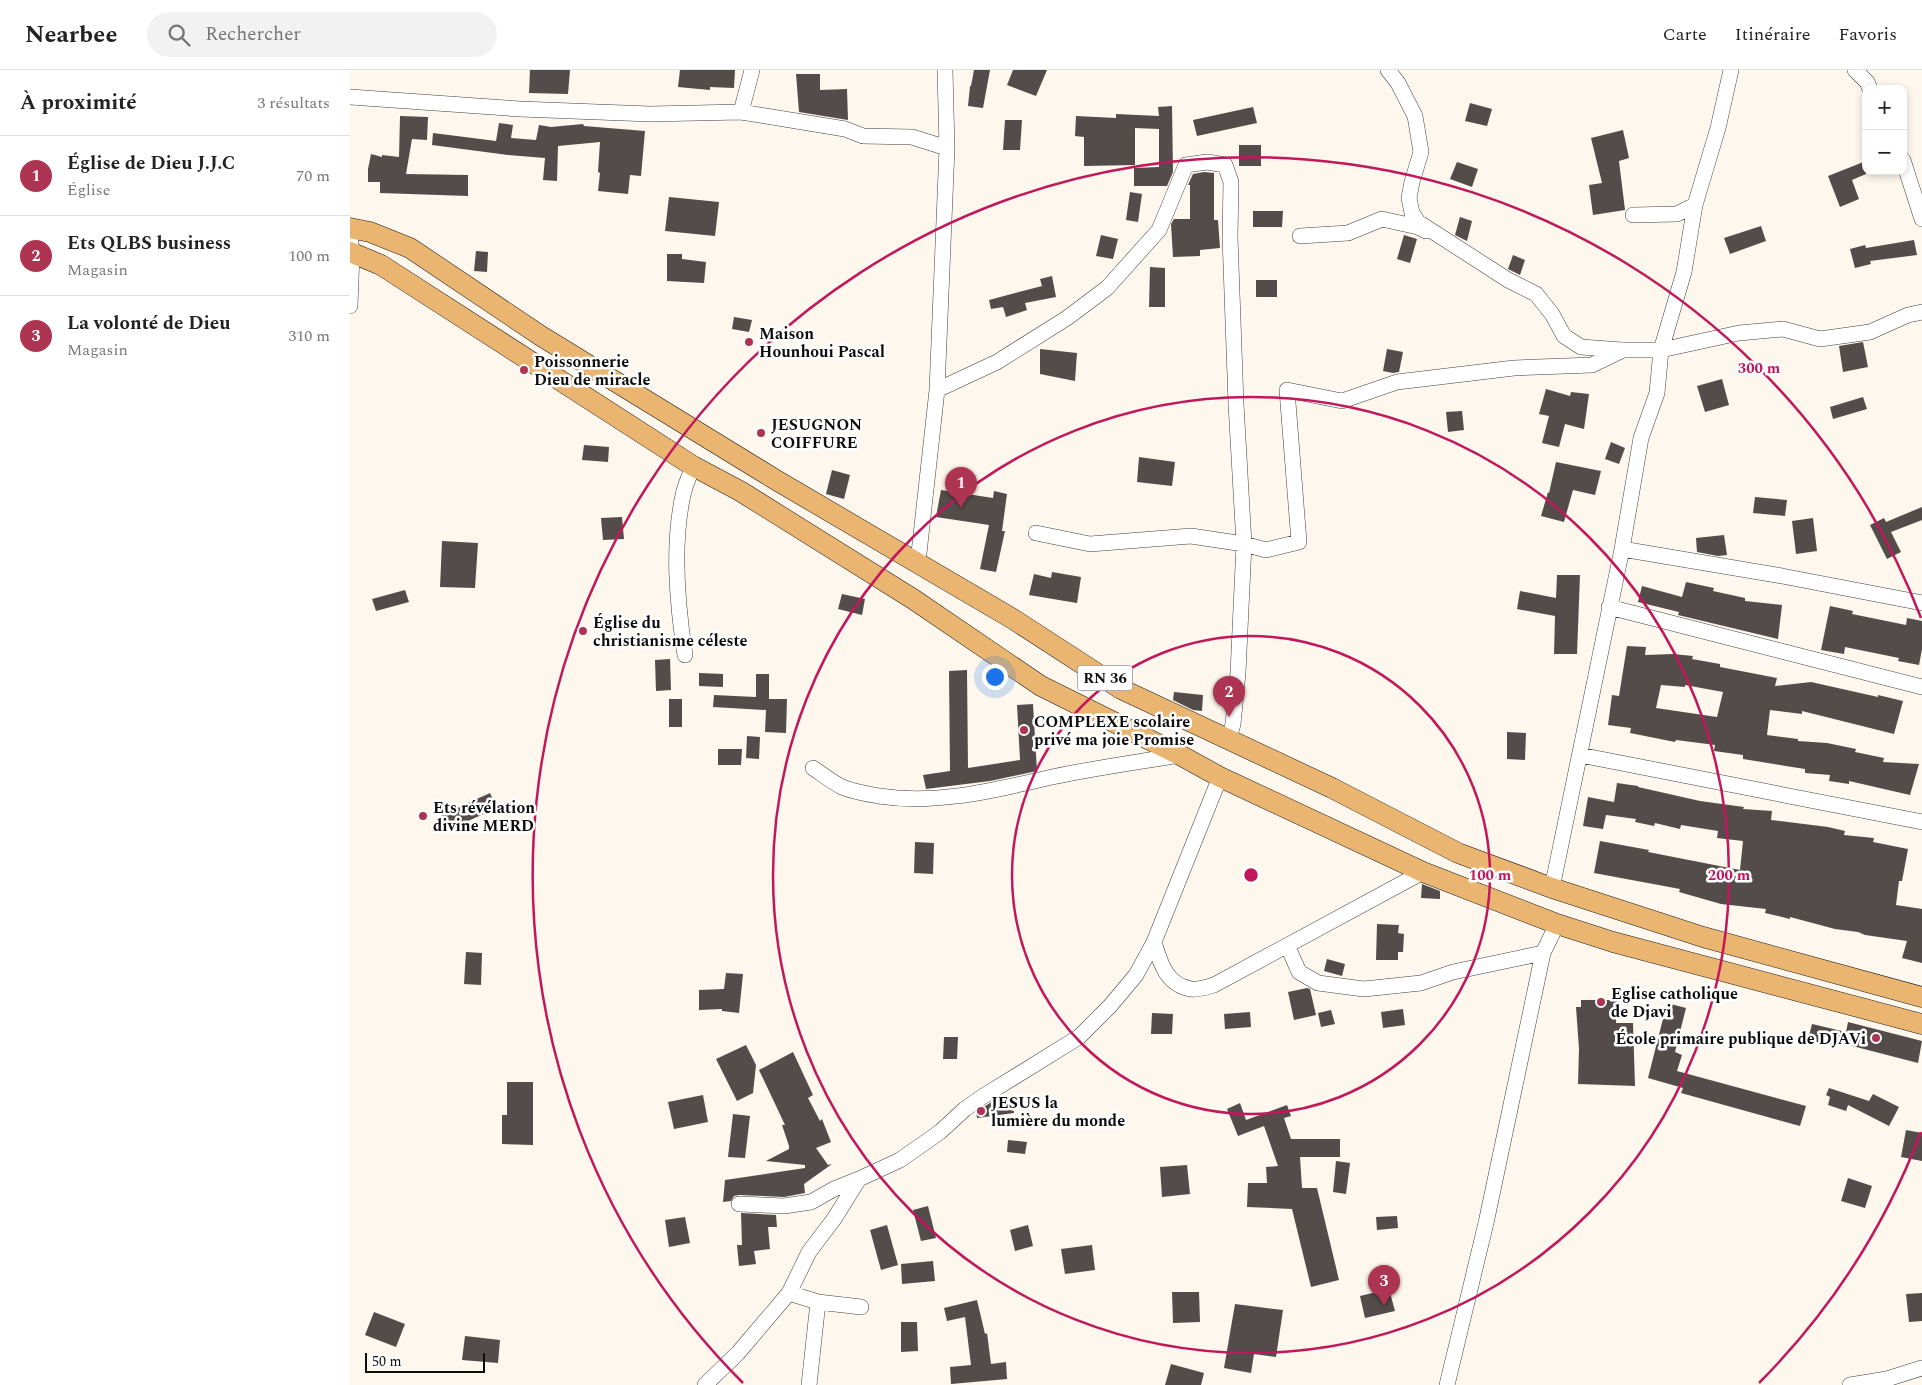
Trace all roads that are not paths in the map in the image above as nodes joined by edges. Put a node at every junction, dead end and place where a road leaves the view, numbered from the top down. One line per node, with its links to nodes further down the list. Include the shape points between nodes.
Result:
1 (752, 70): 8 (street)
2 (945, 70): 9 (street)
3 (1388, 70): 17 (street, via 1415,116 1421,152 1409,198 1412,212 1418,222)
4 (1731, 70): 11 (street)
5 (1855, 70): 6 (street)
6 (1868, 85)
7 (350, 97): 8 (street, via 529,110 650,114)
8 (741, 112): 9 (street, via 845,129 863,136 912,137)
9 (947, 148): 22 (street)
10 (1907, 172): 13 (street)
11 (1695, 205): 12 (street, via 1677,214); 21 (street, via 1684,272)
12 (1633, 215)
13 (1922, 219)
14 (350, 228): 27 (main road, RN 36, via 370,232 410,248 558,346 776,480)
15 (1300, 236): 17 (street, via 1348,233 1382,219 1418,227)
16 (351, 248): 18 (street); 23 (main road, RN 36)
17 (1460, 249): 20 (street, via 1536,294 1564,336 1581,347)
18 (350, 306)
19 (1922, 312): 21 (street, via 1870,332 1820,338 1783,329 1739,333)
20 (1623, 350): 21 (street); 25 (street, via 1592,365 1514,368 1397,382 1342,402 1287,390 1300,542 1266,550)
21 (1661, 350): 26 (street, via 1657,393 1641,438)
22 (937, 390): 25 (street, via 997,362 1067,318 1107,288 1159,230 1186,165 1208,162 1225,165 1231,182 1230,237); 27 (street)
23 (693, 466): 30 (street, via 683,494 678,526 679,614); 33 (main road, RN 36, via 740,491 913,599 1041,686)
24 (1036, 533): 25 (street, via 1090,544 1191,536)
25 (1244, 544): 32 (street, via 1238,673)
26 (1622, 549): 28 (street); 29 (street)
27 (918, 562): 32 (main road, RN 36, via 1122,689)
28 (1922, 604)
29 (1609, 607): 31 (street); 34 (street)
30 (685, 655)
31 (1922, 687)
32 (1229, 739): 39 (main road, RN 36, via 1458,853)
33 (1180, 755): 35 (street, via 1010,787 923,799 862,793 842,786); 36 (main road, RN 36)
34 (1580, 755): 37 (street); 39 (street)
35 (813, 768)
36 (1220, 777): 38 (main road, RN 36); 41 (street)
37 (1922, 822)
38 (1423, 872): 40 (main road, RN 36); 42 (street)
39 (1552, 888): 44 (main road, RN 36, via 1703,936)
40 (1557, 924): 43 (street); 45 (main road, RN 36, via 1613,942)
41 (1154, 942): 42 (street, via 1162,968 1176,984 1192,989 1214,985); 46 (street, via 1136,975 1079,1037 982,1097 900,1160)
42 (1288, 947): 43 (street, via 1299,972 1318,982 1364,989 1421,983 1453,972)
43 (1544, 953): 54 (street, via 1486,1223)
44 (1922, 997)
45 (1922, 1024)
46 (859, 1179): 47 (street, via 811,1202 784,1206); 48 (street, via 808,1252)
47 (739, 1204)
48 (789, 1293): 49 (street); 52 (street, via 738,1353)
49 (818, 1302): 50 (street); 53 (street)
50 (861, 1307)
51 (1922, 1368): 55 (street, via 1887,1379)
52 (705, 1385)
53 (810, 1385)
54 (1447, 1385)
55 (1850, 1385)

